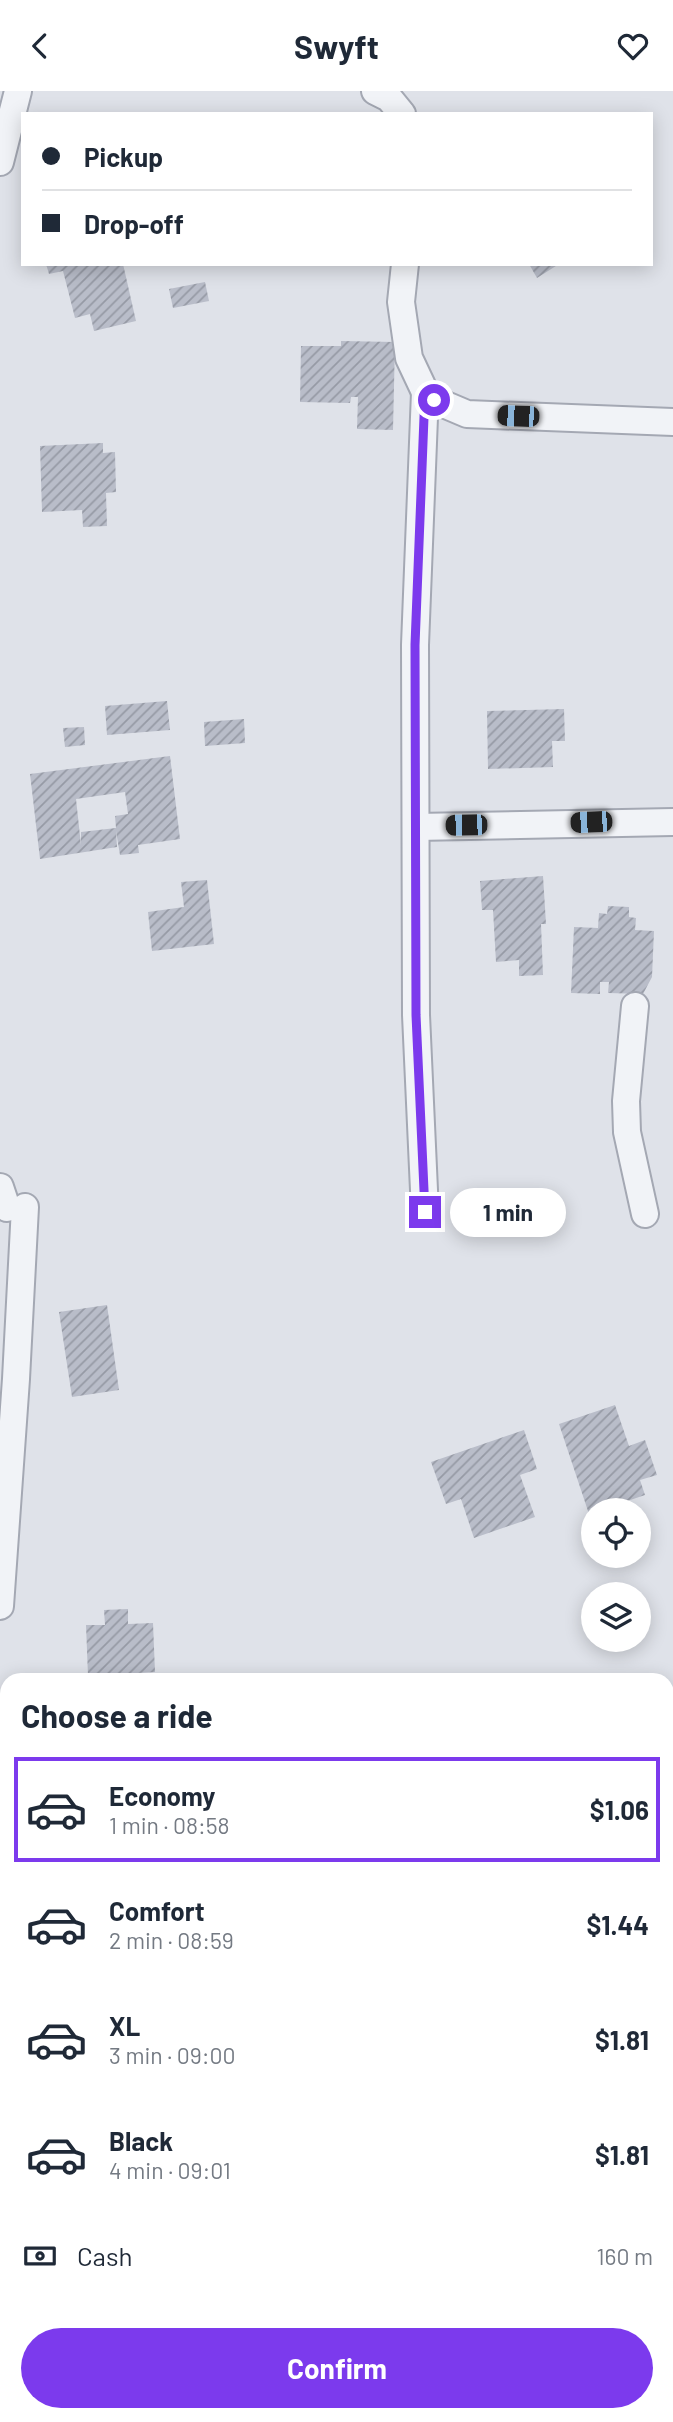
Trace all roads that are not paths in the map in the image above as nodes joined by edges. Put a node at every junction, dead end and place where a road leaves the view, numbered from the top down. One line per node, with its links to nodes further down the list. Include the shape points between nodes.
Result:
1 (18, 91): 4 (street)
2 (375, 91): 3 (street, via 389,98)
3 (400, 112)
4 (0, 162)
5 (405, 266): 6 (street, via 401,302 409,358)
6 (425, 392): 7 (street, via 446,407 467,414); 9 (street, via 415,645)
7 (673, 422)
8 (673, 822): 9 (street)
9 (416, 827): 12 (street, via 416,1015)
10 (635, 1006): 13 (street, via 627,1121)
11 (11, 1201): 14 (street, via 16,1379)
12 (425, 1212)
13 (645, 1214)
14 (0, 1606)

